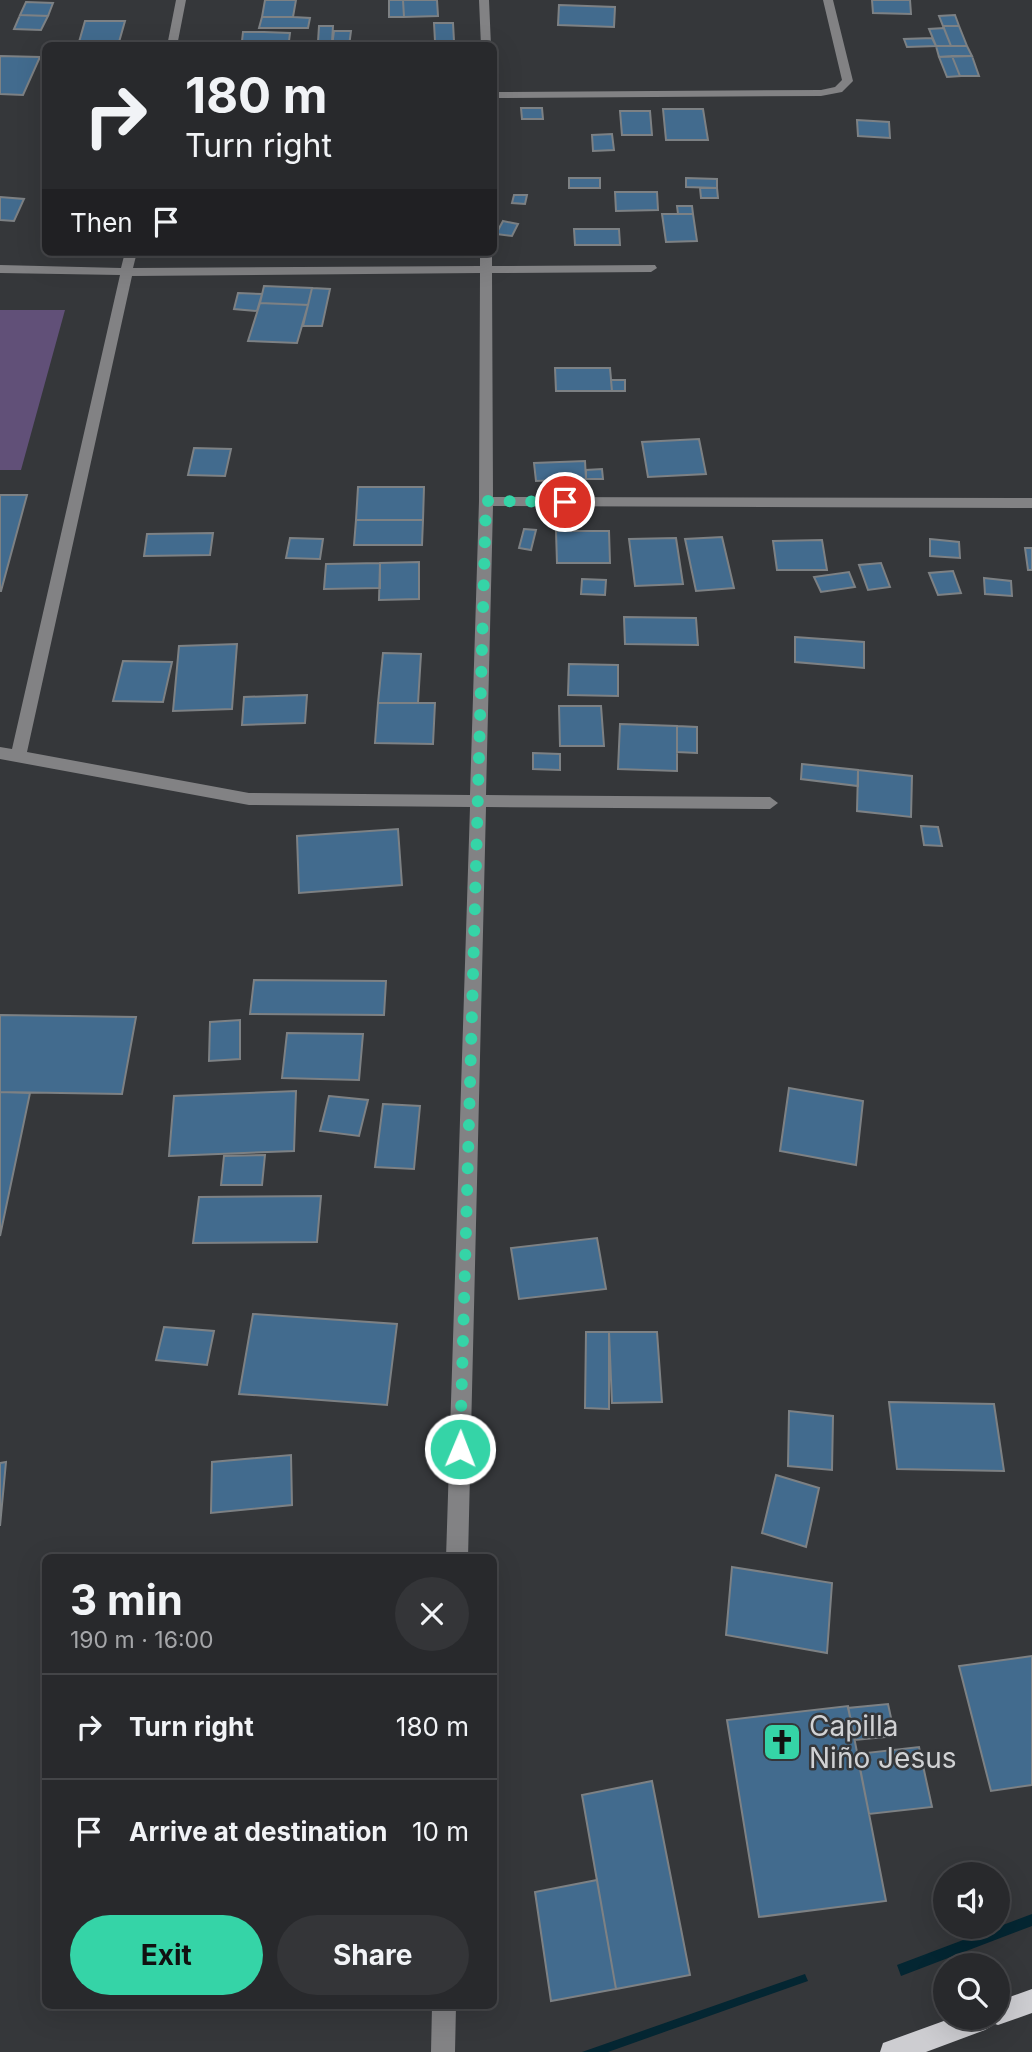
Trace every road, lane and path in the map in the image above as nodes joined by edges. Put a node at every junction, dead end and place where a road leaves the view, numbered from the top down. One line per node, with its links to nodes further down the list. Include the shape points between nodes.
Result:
1 (181, 0): 4 (street)
2 (484, 0): 5 (street)
3 (828, 0): 6 (street, via 848,81 838,90)
4 (173, 42)
5 (486, 42)
6 (497, 95)
7 (130, 256): 12 (street)
8 (486, 256): 11 (street)
9 (651, 268): 11 (street)
10 (0, 269): 12 (street)
11 (486, 270): 12 (street); 13 (street)
12 (127, 272): 16 (street)
13 (486, 501): 14 (street); 17 (street)
14 (1032, 503)
15 (0, 753): 16 (street)
16 (18, 756): 17 (street, via 248,799)
17 (478, 800): 18 (street); 19 (street)
18 (770, 803)
19 (457, 1554)
20 (1032, 2001): 22 (main road)
21 (444, 2009): 24 (street)
22 (1010, 2009)
23 (952, 2030): 25 (main road)
24 (443, 2052)
25 (892, 2052)

